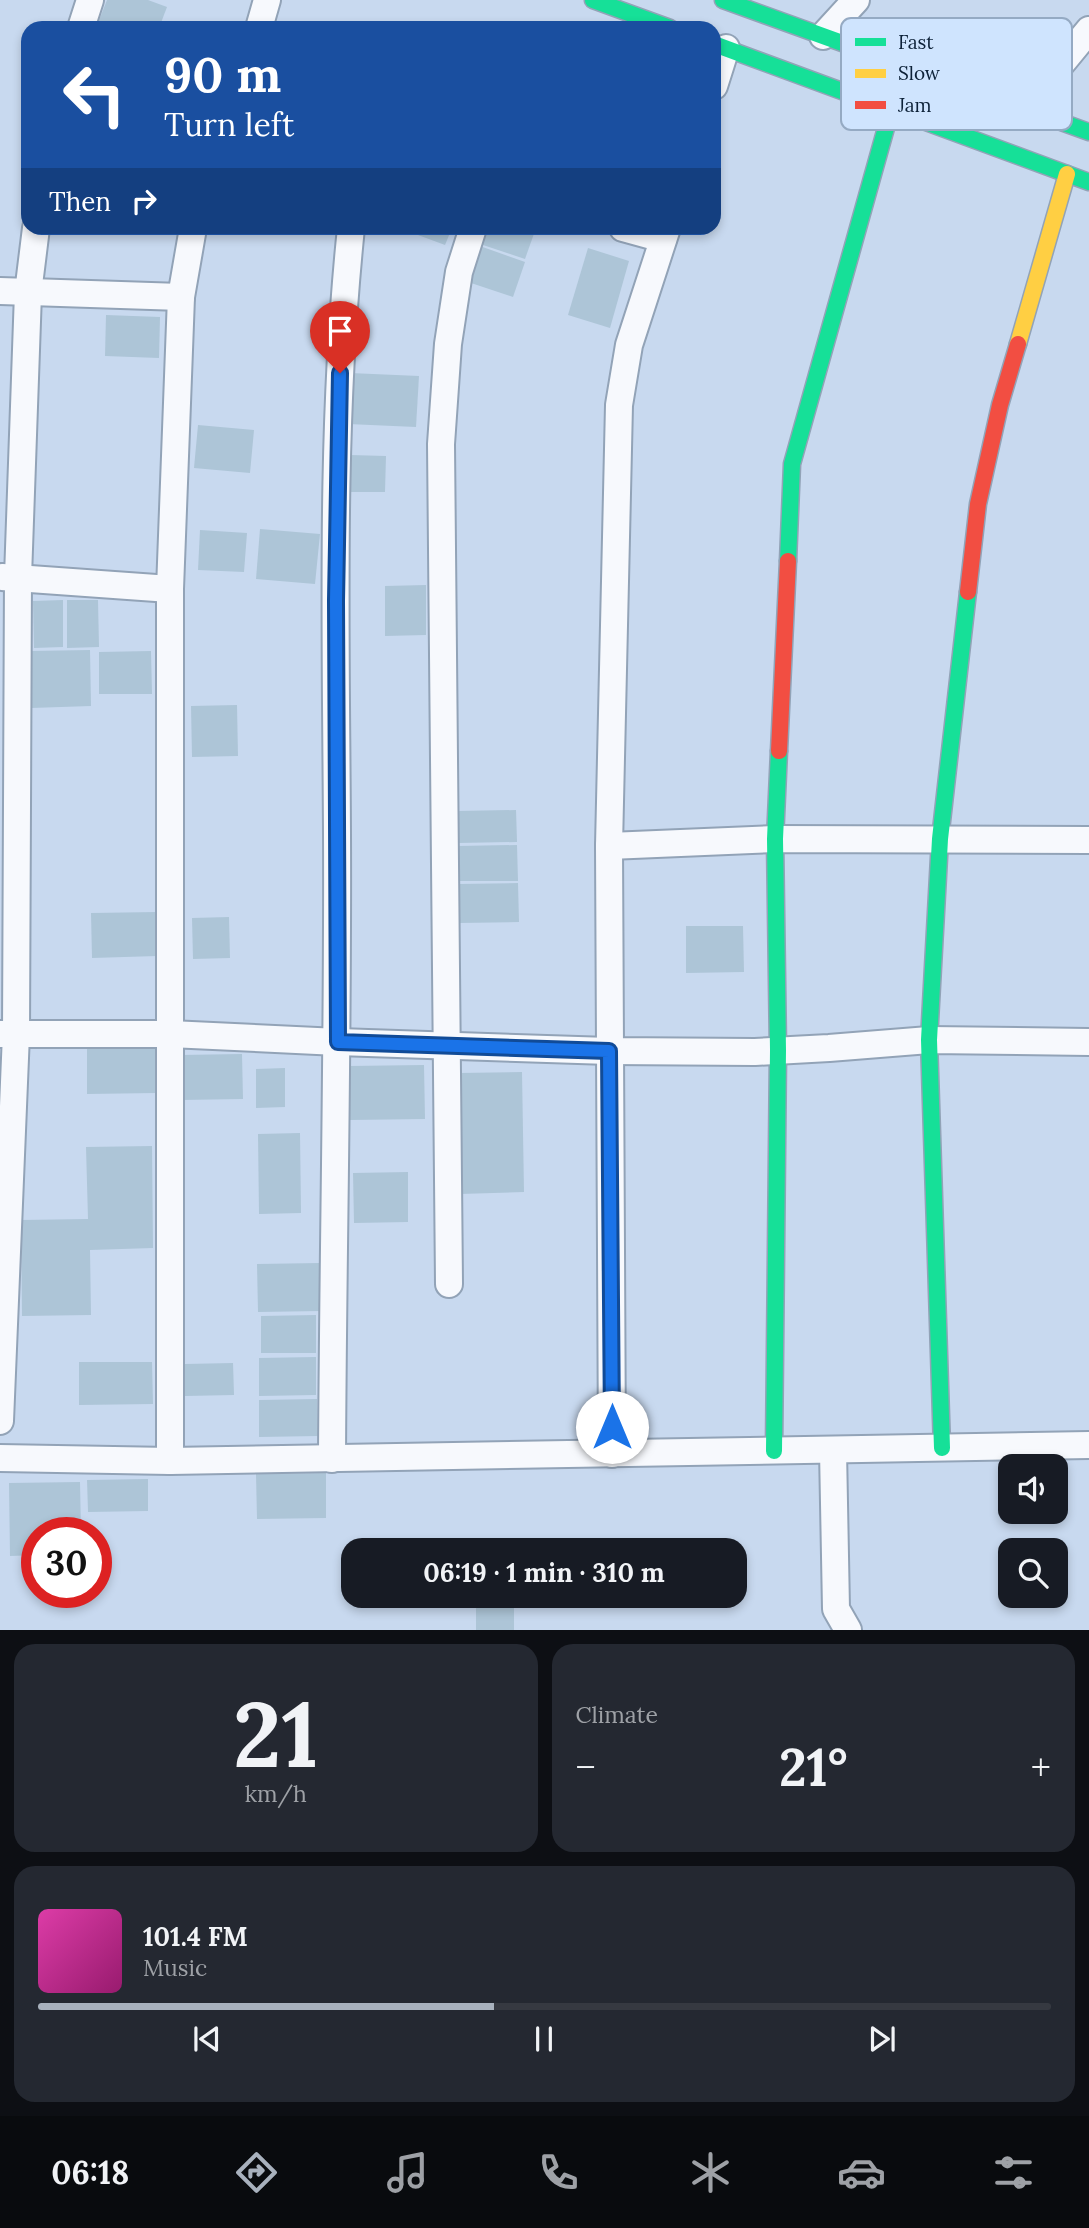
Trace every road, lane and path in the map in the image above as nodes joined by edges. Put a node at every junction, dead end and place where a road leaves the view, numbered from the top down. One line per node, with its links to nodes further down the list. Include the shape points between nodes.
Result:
1 (90, 0): 6 (street)
2 (267, 0): 7 (street)
3 (593, 0): 8 (street)
4 (723, 0): 10 (street)
5 (856, 0): 10 (street)
6 (82, 21)
7 (261, 21)
8 (651, 21)
9 (1089, 30): 13 (street)
10 (823, 36): 11 (street)
11 (841, 43)
12 (721, 46): 14 (street)
13 (1072, 51)
14 (841, 91)
15 (1072, 126): 18 (street)
16 (885, 130): 31 (street, via 792,464)
17 (946, 130): 19 (street)
18 (1089, 132)
19 (1067, 174): 20 (street); 32 (street, via 1000,405 978,504)
20 (1089, 181)
21 (35, 235): 27 (street)
22 (192, 235): 28 (street)
23 (350, 235): 38 (street, via 338,451)
24 (471, 235): 40 (street, via 459,272 441,444)
25 (664, 235): 34 (street, via 629,345 619,405)
26 (0, 291): 27 (street)
27 (28, 293): 28 (street); 29 (street)
28 (181, 297): 30 (street)
29 (9, 577): 30 (street); 35 (street)
30 (170, 589): 36 (street)
31 (775, 839): 32 (street); 34 (street); 41 (street)
32 (940, 839): 33 (street); 37 (street)
33 (1089, 840)
34 (609, 846): 42 (street)
35 (8, 1034): 36 (street); 44 (street)
36 (170, 1034): 38 (street); 52 (street)
37 (929, 1040): 39 (street); 41 (street); 46 (street)
38 (338, 1042): 40 (street); 51 (street)
39 (1089, 1042)
40 (447, 1046): 42 (street); 43 (street)
41 (778, 1050): 42 (street); 48 (street)
42 (609, 1051): 49 (street)
43 (449, 1284)
44 (0, 1421)
45 (1089, 1446): 46 (street)
46 (942, 1448): 47 (street)
47 (833, 1450): 48 (street); 53 (street, via 836,1609)
48 (774, 1451): 49 (street)
49 (612, 1454): 51 (street)
50 (0, 1458): 52 (street)
51 (332, 1459): 52 (street)
52 (170, 1461)
53 (848, 1629)

